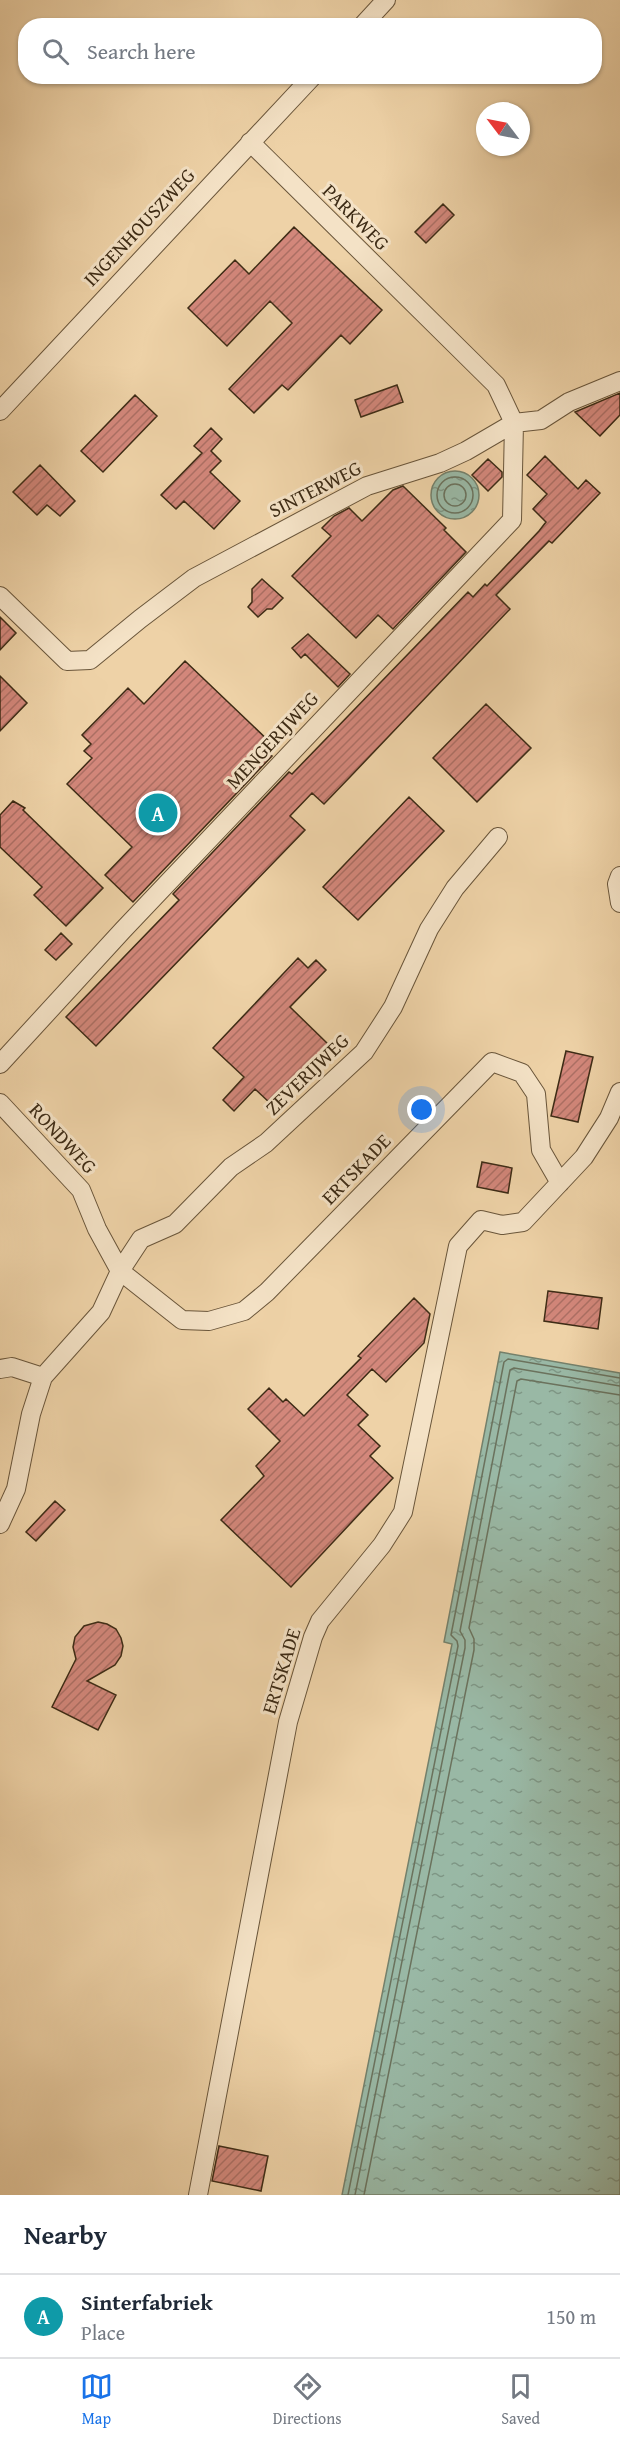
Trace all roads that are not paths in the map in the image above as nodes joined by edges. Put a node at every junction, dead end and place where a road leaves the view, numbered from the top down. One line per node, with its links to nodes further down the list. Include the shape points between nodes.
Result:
1 (386, 0): 2 (street)
2 (369, 18)
3 (305, 84): 4 (street, INGENHOUSZWEG)
4 (250, 142): 6 (street, INGENHOUSZWEG); 7 (street, PARKWEG, via 496,385)
5 (620, 381): 7 (street, via 569,402 540,420)
6 (0, 411)
7 (514, 423): 8 (street, SINTERWEG, via 440,463 367,486 194,578 90,660 67,661); 12 (street, MENGERIJWEG, via 512,520)
8 (0, 596)
9 (498, 837): 16 (street, ZEVERIJWEG, via 455,888 429,929 393,1007 364,1052 266,1143 231,1167 175,1224 141,1239)
10 (620, 876): 11 (street)
11 (620, 903)
12 (0, 1064)
13 (620, 1092): 15 (street, ERTSKADE, via 584,1157)
14 (0, 1103): 16 (street, RONDWEG, via 81,1190)
15 (560, 1183): 16 (street, ERTSKADE, via 541,1149 536,1094 522,1073 492,1062 244,1311 209,1321 182,1320); 20 (street, ERTSKADE, via 524,1222 502,1225 481,1220 458,1246 402,1512 382,1545 320,1621 313,1637 288,1722)
16 (120, 1271): 18 (street, ZEVERIJWEG, via 101,1312)
17 (0, 1369): 18 (street, via 12,1366)
18 (43, 1377): 19 (street, via 16,1489)
19 (0, 1524)
20 (198, 2195)

